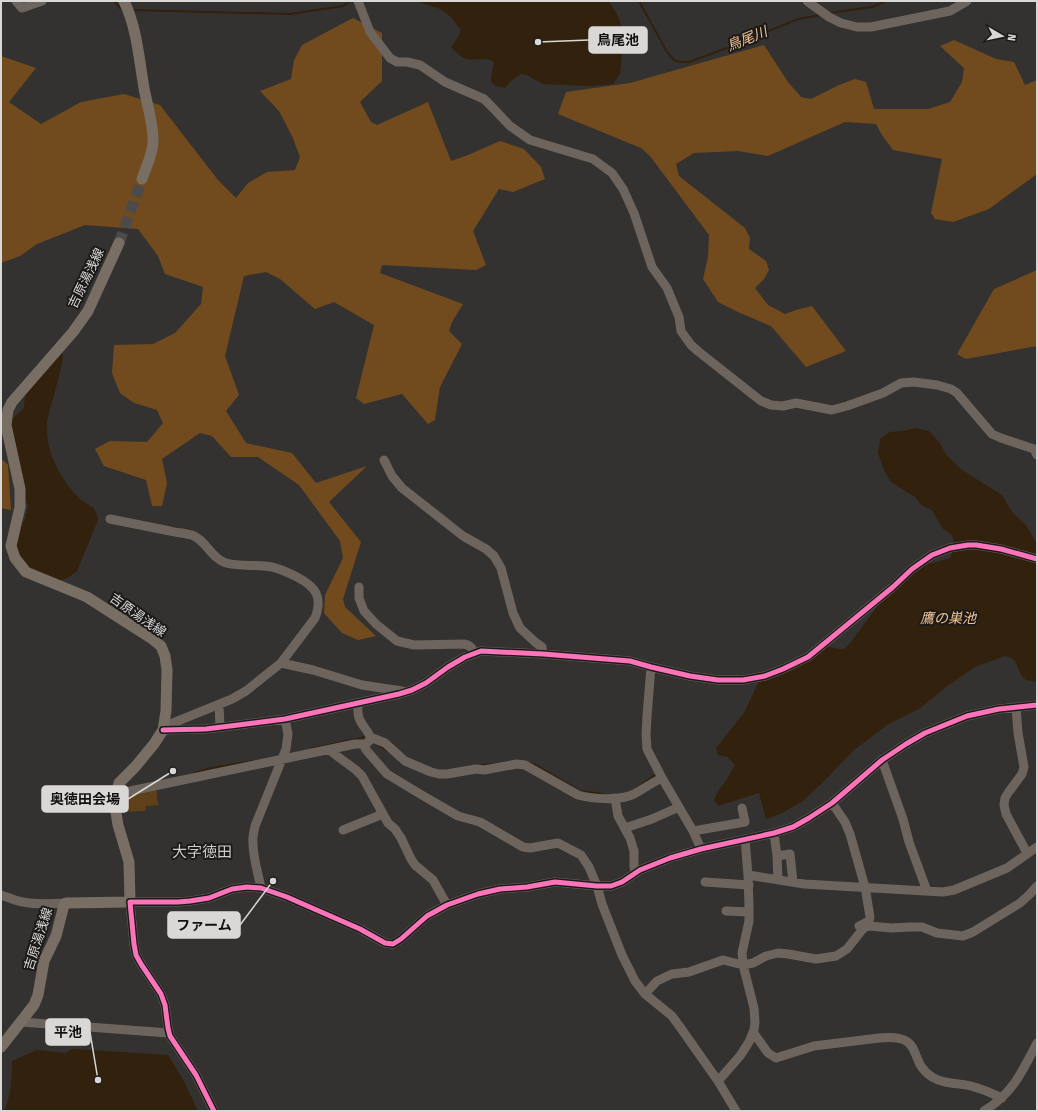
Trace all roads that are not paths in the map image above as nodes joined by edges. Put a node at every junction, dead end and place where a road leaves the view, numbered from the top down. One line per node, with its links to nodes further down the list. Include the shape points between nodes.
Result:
1 (16, 1): 2 (street, via 22,8)
2 (42, 1)
3 (358, 1): 9 (street, via 370,32 390,58 396,62 420,64 445,82 484,99 510,126 530,140 593,159 612,173 634,212 652,267 667,288 679,317 681,331 698,352 761,401 771,405 796,403 832,410 883,393 901,383 914,382 938,386 957,393 992,434 1034,449)
4 (807, 1): 5 (street, via 841,23 871,27 950,11)
5 (967, 1)
6 (125, 2): 7 (main road, via 135,32 152,132 153,144)
7 (142, 179)
8 (119, 243): 25 (main road, 吉原湯浅線, via 88,311 8,410 6,424 20,488 20,507 11,546 15,558 26,572 87,597 161,646 167,670)
9 (1037, 455)
10 (384, 460): 15 (street, via 402,488 463,536 494,556 501,568 513,613 520,628 542,647)
11 (110, 519): 16 (street, via 195,536 225,563 280,569 307,582 315,590 319,603 318,610 315,618)
12 (1037, 559): 17 (street, via 987,546 968,545 932,555 808,657 765,676 743,680 718,680)
13 (359, 587): 14 (street, via 359,598 364,611 397,640 414,645 464,644 470,646)
14 (474, 654): 15 (street, via 495,651); 18 (street)
15 (543, 654): 17 (street, via 630,661)
16 (281, 663): 18 (street, via 362,685); 21 (street, via 243,693)
17 (651, 667): 30 (street, via 647,749)
18 (406, 692): 19 (street)
19 (358, 703): 23 (street); 26 (street, via 358,714 369,734)
20 (1037, 704): 22 (street)
21 (219, 705): 24 (street); 25 (street)
22 (1016, 707): 29 (street, via 968,716 925,733); 44 (street, via 1024,767 1005,798 1004,806)
23 (286, 719): 24 (street); 28 (street, via 288,739)
24 (220, 727): 25 (street)
25 (163, 729): 31 (main road, 吉原湯浅線, via 154,744 119,783)
26 (368, 740): 27 (street); 32 (street, via 385,743 405,761 431,772 443,774 525,764 578,795); 52 (street, via 365,748 387,774 458,816 480,822 523,847 558,843 581,855)
27 (331, 750): 28 (street); 36 (street, via 362,776)
28 (283, 759): 31 (street); 55 (street, via 253,834 253,849)
29 (882, 760): 33 (street); 56 (street)
30 (662, 778): 32 (street, via 635,794); 34 (street)
31 (116, 794): 58 (main road, 吉原湯浅線, via 117,821 129,862)
32 (615, 798): 37 (street, via 617,813)
33 (832, 803): 40 (street, via 793,827); 54 (street, via 850,834)
34 (679, 807): 37 (street); 39 (street)
35 (742, 808): 39 (street, via 745,822)
36 (383, 814): 38 (street); 60 (street, via 401,838 413,863 433,880)
37 (625, 828): 46 (street, via 634,851)
38 (343, 830)
39 (693, 831): 43 (street)
40 (774, 833): 41 (street); 45 (street)
41 (745, 839): 43 (street); 47 (street)
42 (1037, 847): 44 (street)
43 (701, 849): 46 (street, via 670,858)
44 (1027, 853): 56 (street, via 1007,868 954,890)
45 (777, 856): 48 (street); 50 (street, via 790,854)
46 (636, 873): 52 (street, via 611,886)
47 (748, 875): 48 (street); 51 (street)
48 (778, 880): 50 (street)
49 (705, 882): 51 (street)
50 (793, 882): 54 (street)
51 (748, 885): 62 (street)
52 (597, 886): 60 (street, via 555,882 500,889); 65 (street, via 622,955 635,981)
53 (1037, 886): 63 (street, via 1020,903 963,936 937,933 922,927 870,926 863,929)
54 (865, 887): 56 (street); 63 (street, via 870,919 856,930)
55 (262, 888): 58 (street, via 232,889 209,898 190,901); 60 (street, via 360,929 388,944 396,943 427,916)
56 (927, 891)
57 (1, 895): 59 (street, via 31,903)
58 (130, 902): 59 (main road, 吉原湯浅線); 68 (street, via 136,955 161,994)
59 (66, 903): 66 (main road, 吉原湯浅線, via 55,939 44,961 36,1001)
60 (447, 905)
61 (726, 912): 62 (street)
62 (749, 912): 64 (street, via 742,953)
63 (856, 938): 64 (street, via 845,951 824,959 778,953)
64 (743, 965): 65 (street, via 723,960 689,972 672,974 657,981); 67 (street, via 754,1008)
65 (645, 994): 71 (street, via 672,1016)
66 (21, 1022): 68 (street); 70 (main road, 吉原湯浅線)
67 (753, 1032): 71 (street, via 740,1056); 72 (street, via 768,1053 776,1058 814,1046 888,1037 899,1038 912,1047 921,1065 932,1077 942,1082 972,1086)
68 (169, 1033): 73 (street, via 196,1074)
69 (1037, 1043): 72 (street, via 1018,1078)
70 (1, 1047)
71 (718, 1080): 74 (street)
72 (1002, 1098): 75 (street)
73 (214, 1111)
74 (736, 1111)
75 (984, 1111)

